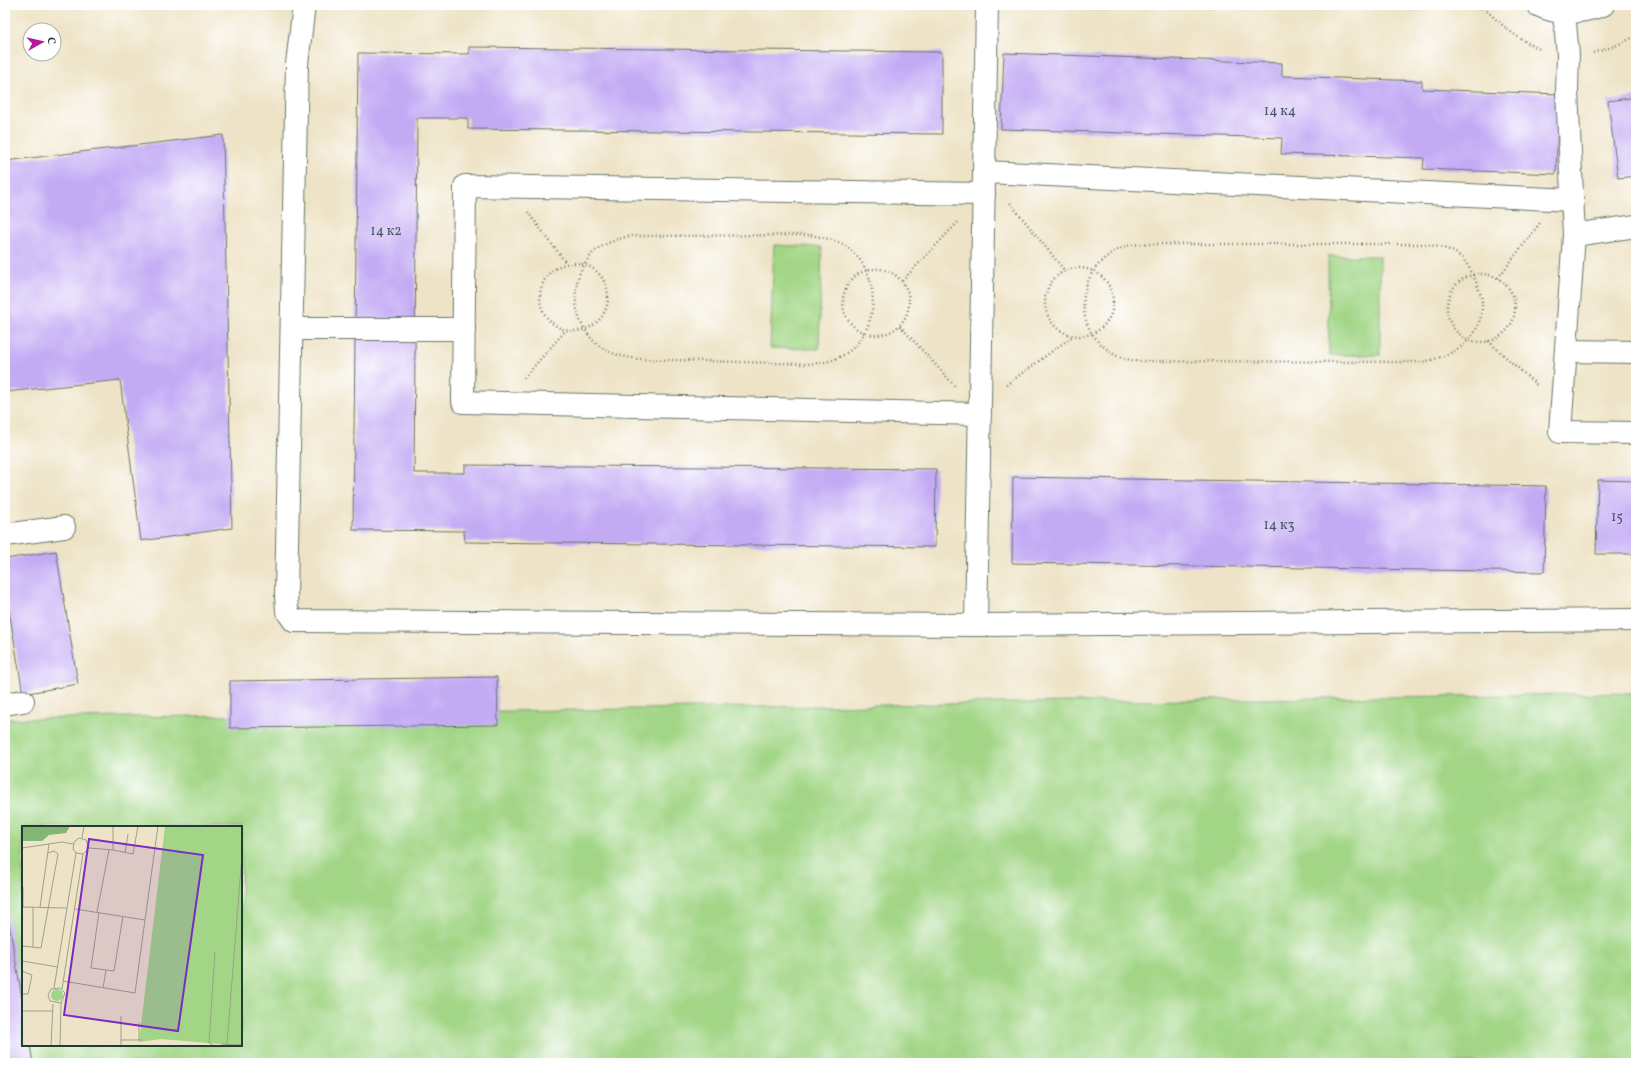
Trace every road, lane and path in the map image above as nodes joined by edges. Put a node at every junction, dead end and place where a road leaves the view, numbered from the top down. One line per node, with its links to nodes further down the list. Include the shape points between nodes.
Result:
1 (304, 5): 24 (street, via 297,64)
2 (987, 5): 7 (path, via 1484,8 1504,28 1525,42 1546,52); 8 (street)
3 (1538, 5): 5 (street)
4 (1603, 5): 5 (street, via 1585,11)
5 (1564, 13): 7 (street)
6 (1636, 36): 7 (path, via 1601,50)
7 (1568, 55): 11 (street)
8 (984, 172): 10 (street); 11 (street)
9 (509, 187): 10 (street); 15 (path); 26 (street, via 465,186)
10 (984, 194): 22 (path); 36 (street)
11 (1565, 199): 14 (street); 21 (path)
12 (1010, 203): 18 (path)
13 (1636, 226): 14 (street)
14 (1574, 235): 33 (street)
15 (566, 263): 16 (path); 27 (path, via 548,275 540,295 547,317 555,325)
16 (585, 264): 17 (path, via 605,244 630,236 811,236 831,239 848,248); 25 (path, via 579,275 575,302); 25 (path, via 604,279 609,300 599,321)
17 (866, 270): 22 (path, via 889,271); 28 (path, via 874,300 871,320); 28 (path, via 850,282 844,292 842,303 844,314 850,324)
18 (1065, 271): 19 (path, via 1074,268); 30 (path, via 1051,283 1046,292 1046,311 1053,324 1064,333)
19 (1093, 271): 20 (path, via 1098,263 1112,252 1128,246 1428,244 1454,252 1466,262); 29 (path, via 1088,277 1083,294 1083,311); 29 (path, via 1111,289 1113,302 1106,323)
20 (1473, 274): 21 (path, via 1486,274); 31 (path, via 1482,300 1480,317); 31 (path, via 1456,284 1447,306 1449,320 1454,329)
21 (1498, 278): 32 (path, via 1512,293 1515,303 1514,314 1505,332)
22 (902, 281): 23 (path, via 909,296 910,307)
23 (900, 326): 28 (path, via 891,333 880,336); 36 (path)
24 (292, 329): 26 (street); 42 (street, via 286,595 287,611 294,621)
25 (584, 329): 27 (path); 28 (path, via 602,348 619,356 808,364 830,361 848,352)
26 (464, 330): 35 (street, via 463,402)
27 (566, 330): 35 (path)
28 (864, 333)
29 (1092, 334): 30 (path); 31 (path, via 1108,351 1121,358 1136,361 1421,362 1451,354)
30 (1073, 336): 36 (path)
31 (1469, 340): 32 (path)
32 (1488, 341): 37 (path)
33 (1566, 351): 34 (street); 37 (street)
34 (1636, 352)
35 (501, 403): 36 (street)
36 (980, 409): 42 (street)
37 (1562, 409): 38 (street, via 1560,432)
38 (1636, 432)
39 (64, 527): 40 (street)
40 (5, 535)
41 (1636, 620): 42 (street)
42 (976, 625)

